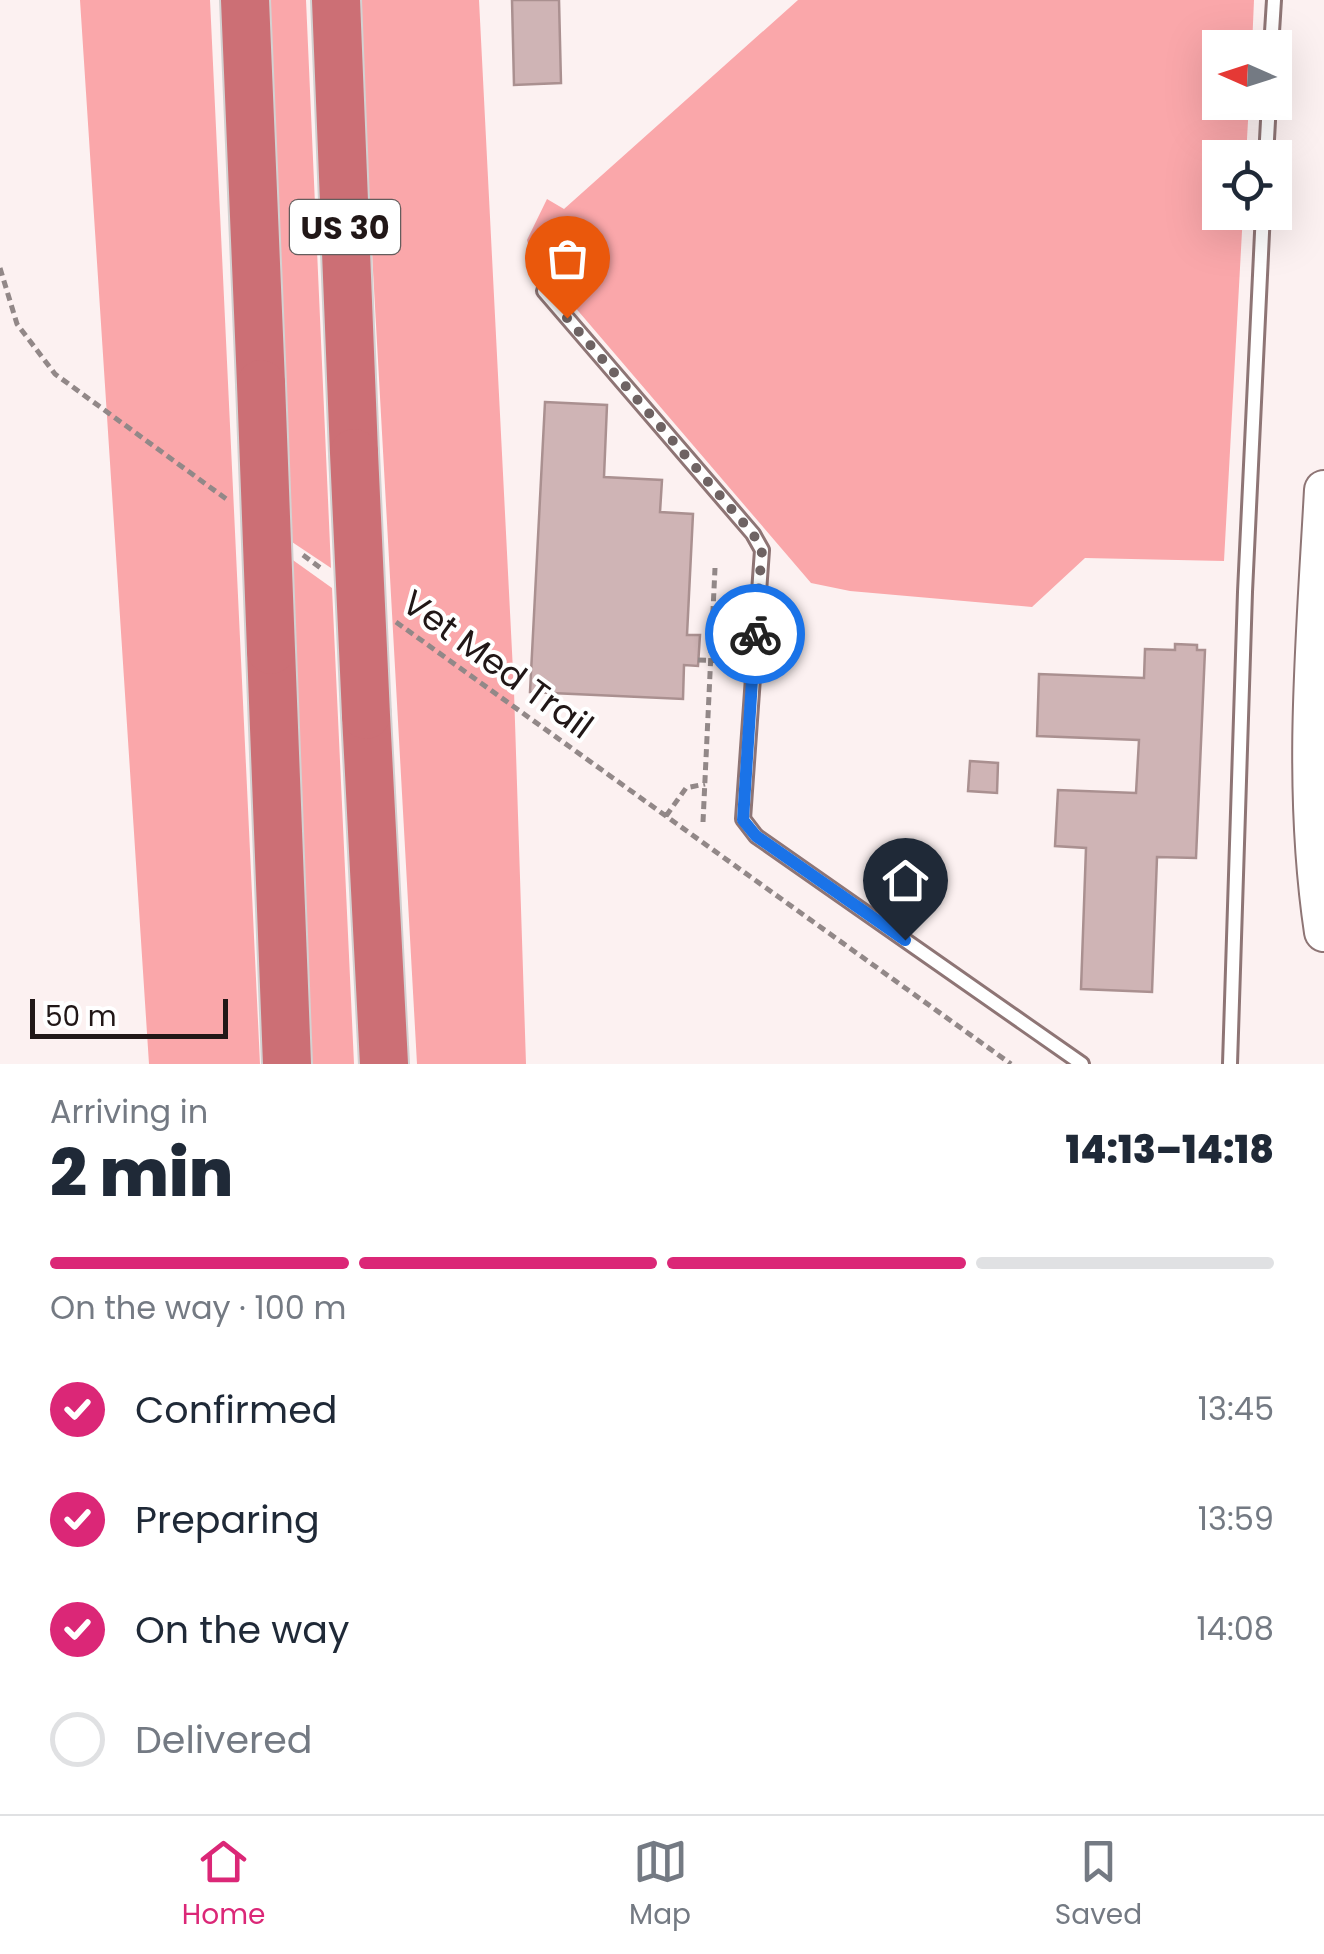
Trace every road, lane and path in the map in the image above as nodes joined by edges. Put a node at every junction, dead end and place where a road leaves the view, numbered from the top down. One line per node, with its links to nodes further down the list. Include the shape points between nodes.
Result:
1 (245, 0): 22 (highway, US 30, bridge)
2 (336, 0): 21 (highway, US 30, bridge)
3 (1274, 0): 4 (lane)
4 (1272, 30)
5 (1262, 230): 25 (lane)
6 (0, 268): 9 (path, via 18,324 55,374)
7 (544, 291): 16 (lane, via 762,550)
8 (1324, 490): 20 (main road, via 1310,747)
9 (232, 503)
10 (296, 550): 12 (path)
11 (715, 568): 15 (path)
12 (328, 573)
13 (388, 616): 18 (path, Vet Med Trail)
14 (698, 660): 15 (path)
15 (711, 660): 16 (path); 17 (path)
16 (752, 662): 24 (lane, via 743,820 756,836)
17 (705, 784): 18 (path, via 686,788); 19 (path)
18 (666, 816): 23 (path, Vet Med Trail)
19 (703, 822)
20 (1324, 932)
21 (384, 1058)
22 (288, 1064)
23 (1011, 1064)
24 (1082, 1064)
25 (1230, 1064)

